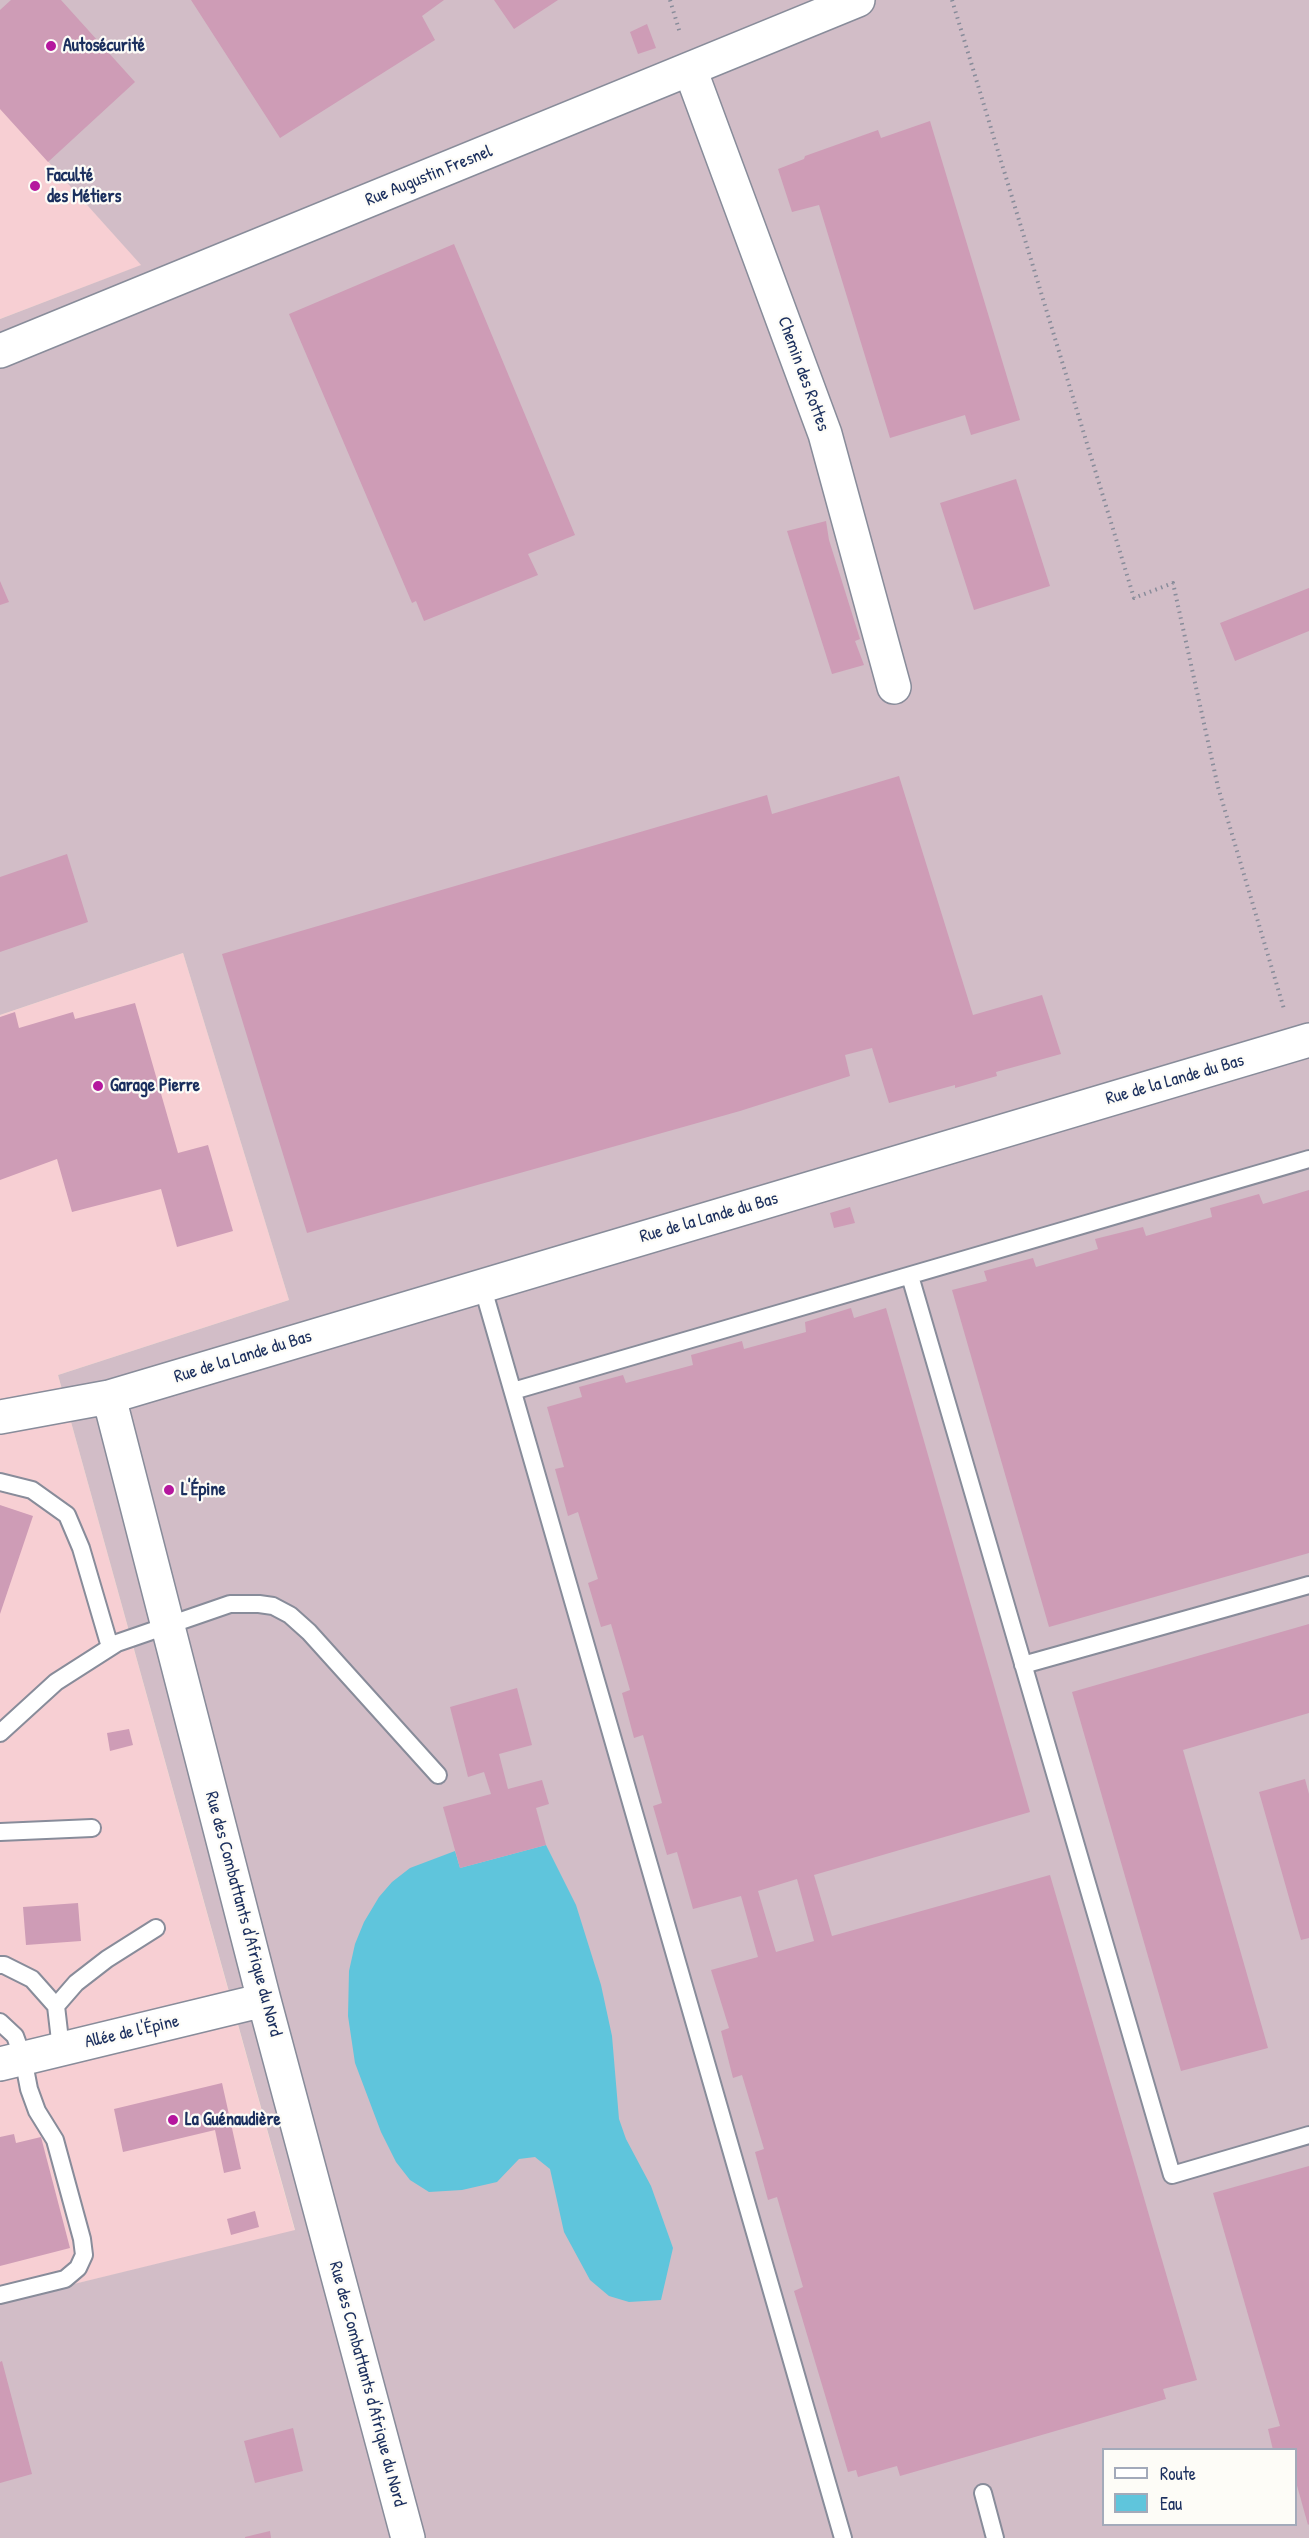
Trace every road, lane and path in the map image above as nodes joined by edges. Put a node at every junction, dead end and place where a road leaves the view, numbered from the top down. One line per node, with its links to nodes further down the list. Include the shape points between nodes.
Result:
1 (858, 0): 3 (street, Rue Augustin Fresnel)
2 (952, 0): 6 (path, via 1134,598 1173,583 1218,787)
3 (690, 69): 4 (street, Rue Augustin Fresnel); 5 (street, Chemin des Rottes, via 825,434)
4 (0, 351)
5 (894, 687)
6 (1302, 1043): 9 (street, Rue de la Lande du Bas)
7 (1309, 1159): 8 (lane)
8 (910, 1276): 10 (lane); 17 (lane)
9 (482, 1285): 10 (lane); 11 (street, Rue de la Lande du Bas)
10 (513, 1392): 33 (lane)
11 (109, 1397): 12 (street); 15 (street, Rue des Combattants d'Afrique du Nord)
12 (0, 1417)
13 (0, 1482): 16 (lane, via 32,1490 67,1515 81,1548)
14 (1309, 1585): 17 (lane)
15 (168, 1624): 16 (lane); 19 (lane, via 231,1604 273,1606 290,1615); 24 (street, Rue des Combattants d'Afrique du Nord)
16 (110, 1647): 18 (lane, via 56,1682)
17 (1023, 1665): 29 (lane, via 1172,2175)
18 (0, 1733)
19 (438, 1775)
20 (92, 1828): 21 (lane)
21 (0, 1832)
22 (156, 1928): 25 (lane, via 76,1983)
23 (0, 1965): 25 (lane, via 32,1979)
24 (264, 2000): 27 (street, Allée de l'Épine); 32 (street, Rue des Combattants d'Afrique du Nord)
25 (56, 2006): 27 (lane)
26 (0, 2022): 28 (lane, via 15,2036)
27 (61, 2049): 28 (street, Allée de l'Épine)
28 (11, 2061): 30 (lane, via 55,2140 84,2255 78,2268 65,2279)
29 (1309, 2135)
30 (0, 2295)
31 (982, 2493): 34 (lane)
32 (408, 2538)
33 (843, 2538)
34 (995, 2538)

